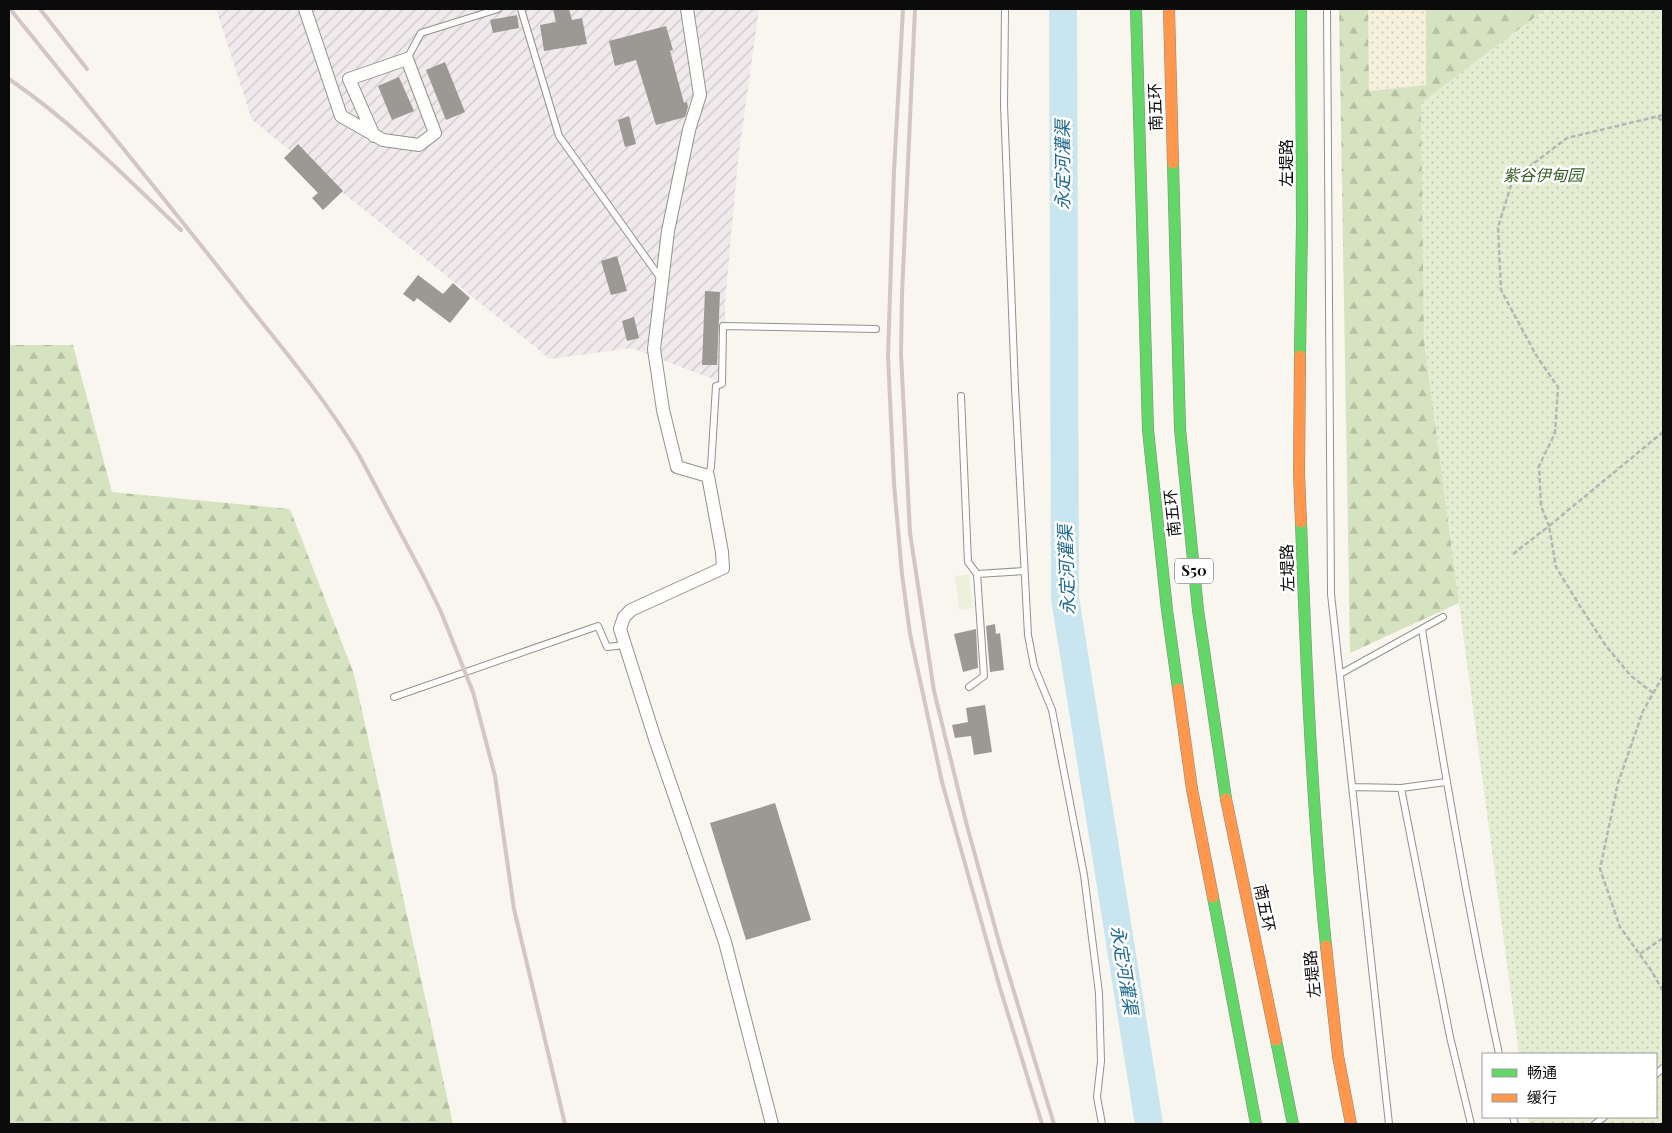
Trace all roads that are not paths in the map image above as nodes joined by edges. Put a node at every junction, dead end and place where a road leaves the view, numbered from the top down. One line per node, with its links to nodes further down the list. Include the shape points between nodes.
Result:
1 (306, 9): 11 (street, via 341,116)
2 (498, 9): 10 (lane, via 421,33)
3 (521, 9): 12 (lane, via 559,136)
4 (686, 9): 12 (street, via 700,95 689,130 670,222)
5 (1005, 9): 16 (lane, via 1004,105)
6 (1136, 9): 30 (main road, 南五环 / S50, via 1147,420 1167,610 1192,789)
7 (1169, 9): 31 (main road, 南五环 / S50, via 1180,429 1198,610 1225,793)
8 (1301, 9): 32 (main road, 左堤路, via 1300,473 1306,651 1320,889 1338,1056)
9 (1326, 9): 21 (lane, via 1331,594)
10 (407, 59): 11 (street, via 349,79); 11 (street, via 435,133 419,145)
11 (374, 136)
12 (662, 281): 15 (street, via 654,349 663,410 677,467)
13 (876, 329): 15 (lane, via 723,326 722,384 716,386)
14 (961, 396): 17 (lane, via 968,562)
15 (708, 476): 20 (street, via 723,568 630,610 620,628)
16 (1024, 571): 17 (lane); 29 (lane, via 1028,635 1034,666 1052,710 1084,876 1099,993 1101,1061 1097,1097)
17 (977, 574): 22 (lane, via 984,676)
18 (1443, 617): 19 (lane)
19 (1422, 629): 21 (lane); 24 (lane)
20 (625, 644): 23 (lane, via 607,647 598,626); 28 (street, via 725,942)
21 (1340, 674): 25 (lane)
22 (969, 687)
23 (394, 697)
24 (1446, 782): 26 (lane); 27 (lane)
25 (1353, 788): 26 (lane); 33 (lane)
26 (1401, 788): 34 (lane, via 1450,1037)
27 (1500, 1053)
28 (772, 1124)
29 (1102, 1124)
30 (1256, 1124)
31 (1293, 1124)
32 (1351, 1124)
33 (1389, 1124)
34 (1471, 1124)

